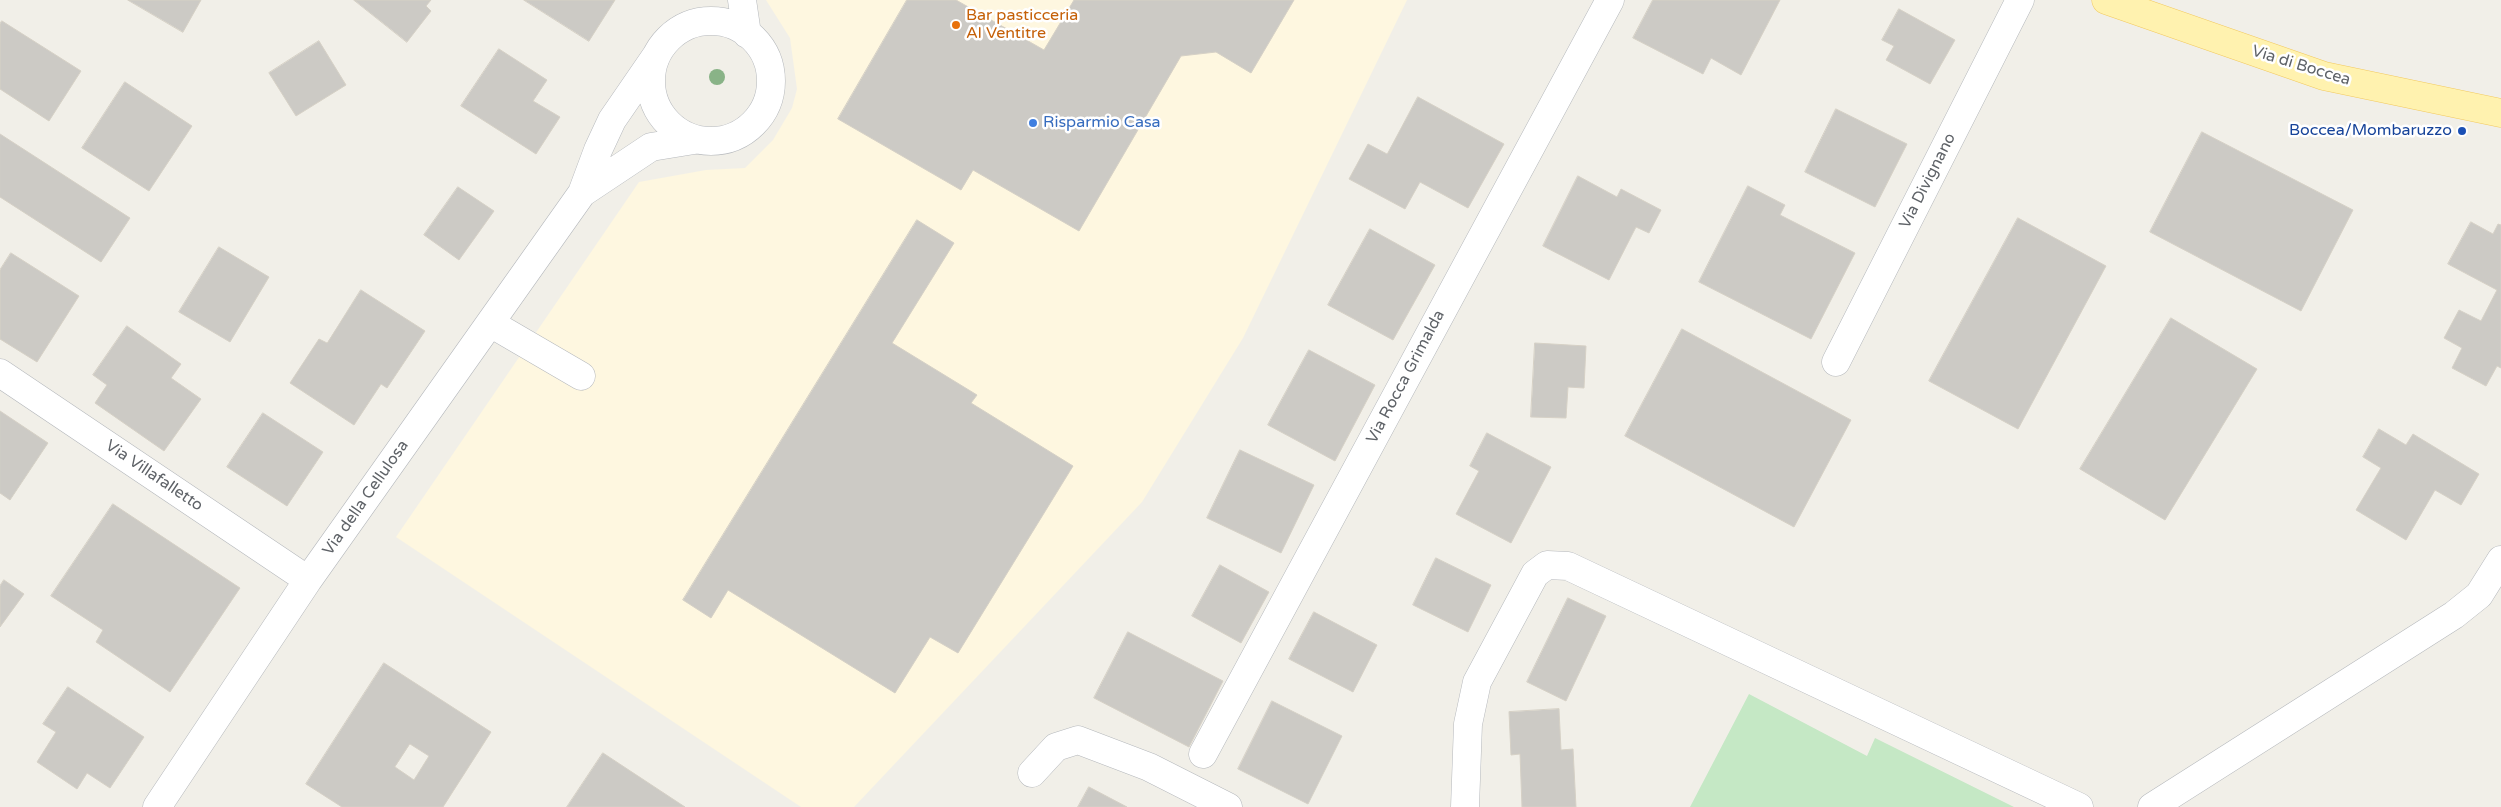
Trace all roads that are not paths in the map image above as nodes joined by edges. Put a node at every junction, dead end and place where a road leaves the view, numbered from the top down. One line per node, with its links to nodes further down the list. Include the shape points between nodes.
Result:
1 (701, 0): 6 (street)
2 (742, 0): 7 (street)
3 (1610, 0): 18 (street, Via Rocca Grimalda)
4 (2020, 0): 13 (street, Via Divignano)
5 (2106, 0): 9 (main road, Via di Boccea, via 2324,76)
6 (683, 28): 7 (street, via 699,22 716,22 732,25); 8 (street, via 667,39)
7 (747, 34): 10 (street, via 762,48 770,68 771,89 765,109 752,126 735,137 714,142)
8 (656, 56): 10 (street, via 650,76 652,97 660,116 675,130); 11 (street, Via della Cellulosa, via 612,120)
9 (2501, 113)
10 (694, 140): 11 (street, Via della Cellulosa, via 651,147)
11 (582, 193): 12 (street, Via della Cellulosa)
12 (490, 323): 15 (street); 17 (street, Via della Cellulosa)
13 (1836, 362)
14 (0, 373): 17 (street, Via Villafalletto)
15 (581, 376)
16 (2501, 560): 24 (street, via 2479,595 2454,615)
17 (308, 580): 20 (street, Via della Cellulosa)
18 (1203, 754)
19 (1032, 773): 21 (street, via 1056,746 1078,740 1149,767)
20 (157, 807)
21 (1228, 807)
22 (1465, 807): 23 (street, via 1468,724 1477,682 1535,574 1547,565 1568,566)
23 (2079, 807)
24 (2152, 807)

